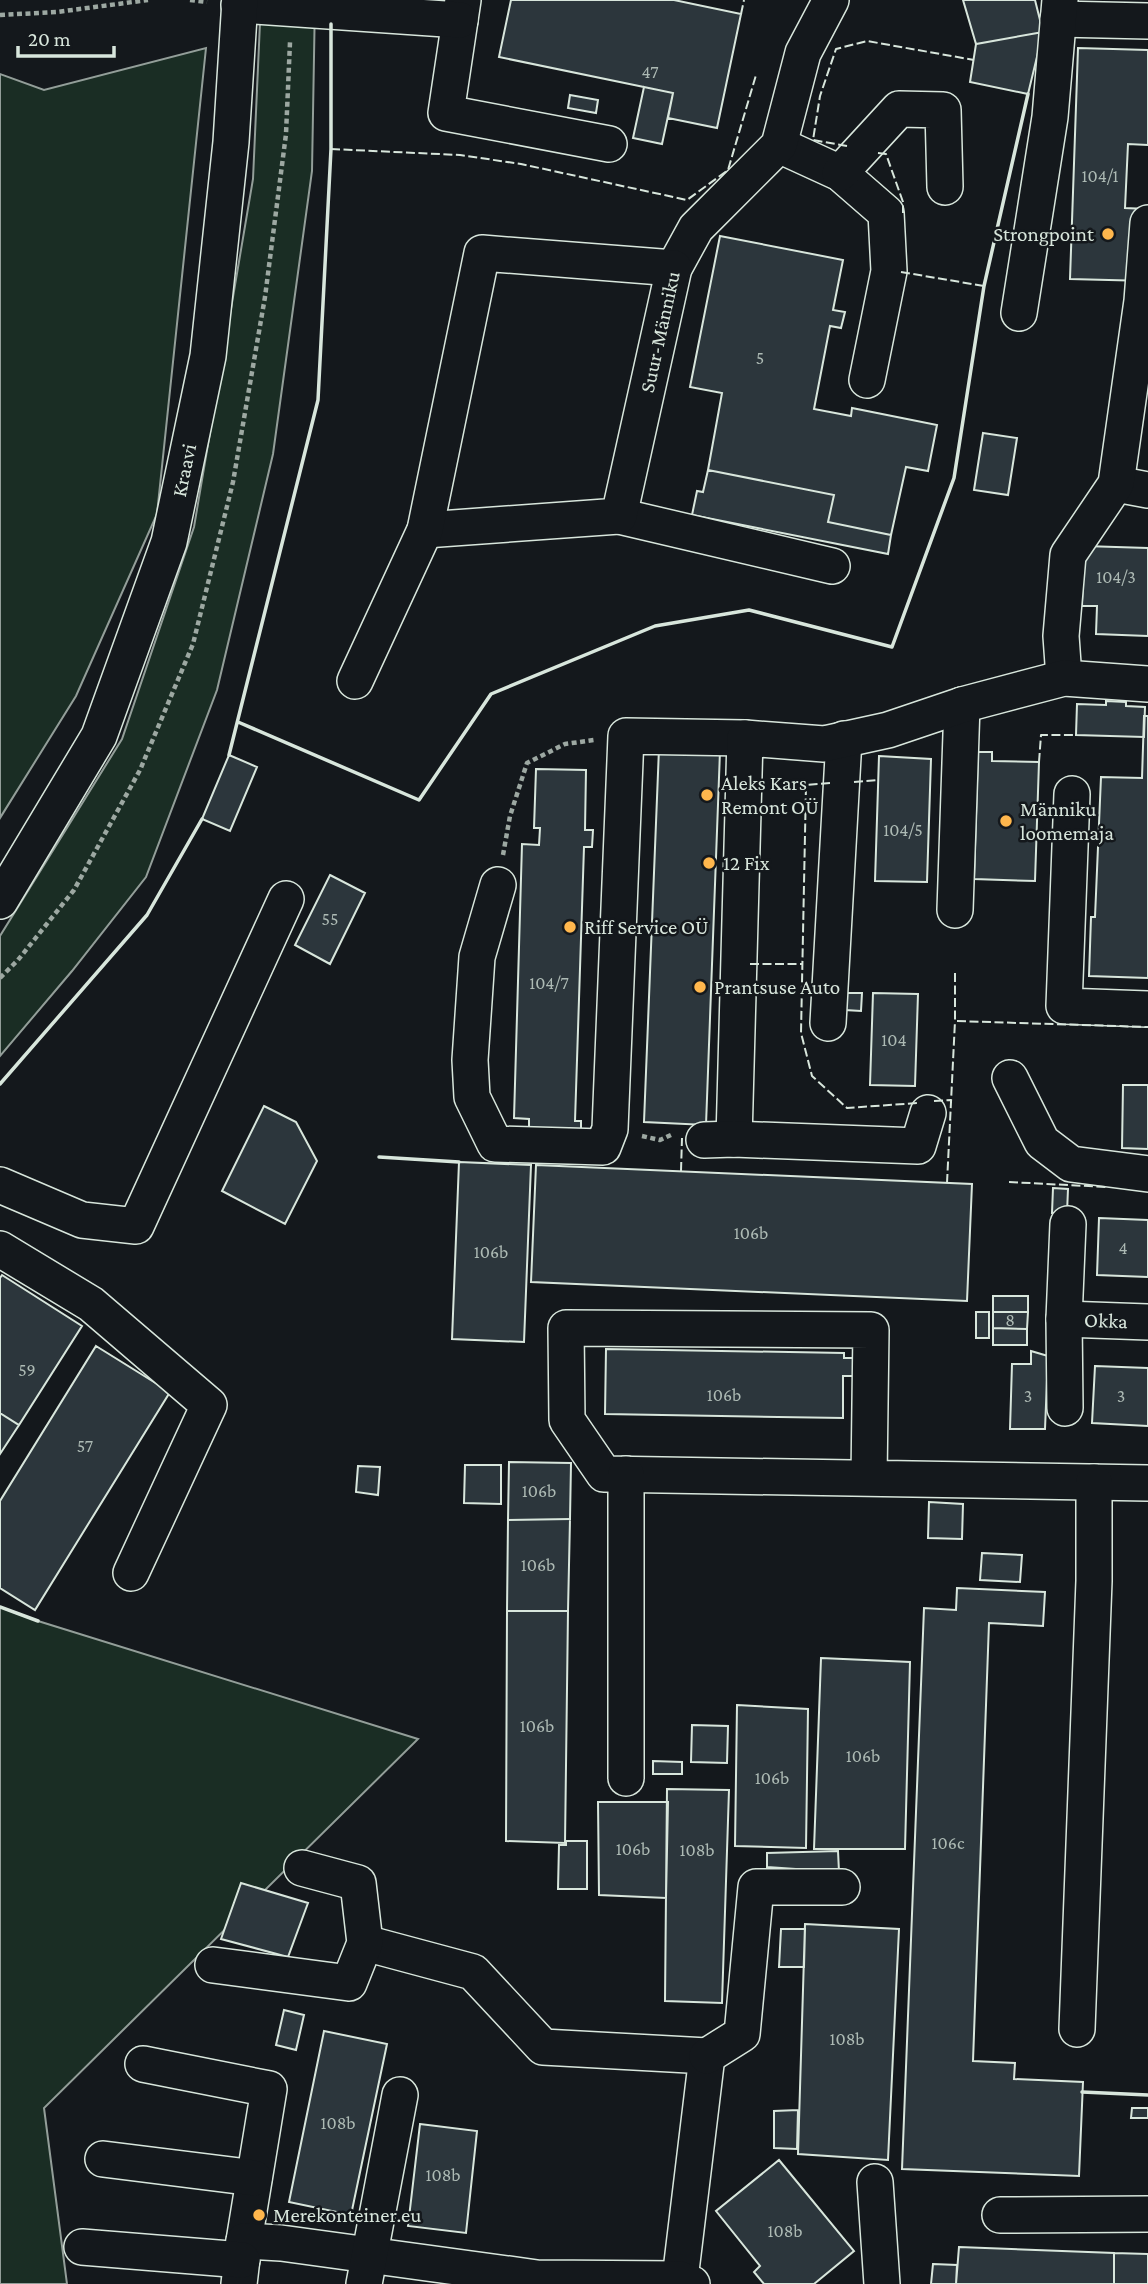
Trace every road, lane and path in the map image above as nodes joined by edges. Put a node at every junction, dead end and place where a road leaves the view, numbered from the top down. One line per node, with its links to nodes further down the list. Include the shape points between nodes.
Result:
1 (148, 0): 6 (path)
2 (831, 0): 9 (street, via 803,53)
3 (239, 3): 5 (street); 31 (street, Kraavi, via 231,142 208,356 169,542 99,736)
4 (1059, 9): 7 (street); 15 (street, via 1050,117)
5 (462, 10): 8 (street, via 446,113)
6 (0, 15)
7 (1148, 21)
8 (609, 145)
9 (779, 145): 10 (street); 13 (street, Suur-Männiku, via 696,228)
10 (840, 173): 11 (street, via 899,109 943,110); 16 (street, via 886,213 889,271)
11 (945, 187)
12 (1148, 223): 14 (street)
13 (674, 268): 18 (street, Suur-Männiku); 19 (street, via 482,253)
14 (1145, 301): 17 (street)
15 (1019, 313)
16 (867, 380)
17 (1132, 487): 21 (street, via 1068,555 1061,636)
18 (619, 516): 19 (street); 20 (street)
19 (425, 530): 22 (street)
20 (832, 566)
21 (1064, 678): 23 (street); 24 (street)
22 (355, 681)
23 (1148, 684)
24 (962, 705): 27 (street, via 888,730); 32 (street)
25 (626, 736): 26 (street); 29 (path, via 565,744 527,763 510,816); 37 (street)
26 (745, 738): 27 (street, via 824,744); 38 (street)
27 (844, 739): 34 (street)
28 (1072, 794): 33 (street, via 1064,1006)
29 (498, 885): 37 (street, via 477,957 472,1097 495,1144 603,1147)
30 (286, 899): 40 (street, via 136,1226 82,1220)
31 (0, 901)
32 (955, 910)
33 (1148, 1009)
34 (828, 1023)
35 (1010, 1078): 39 (street, via 1042,1142 1071,1164)
36 (928, 1113): 38 (street, via 918,1146)
37 (610, 1129): 38 (path, via 660,1140 684,1130)
38 (719, 1139)
39 (1148, 1174)
40 (0, 1185)
41 (1068, 1224): 43 (street)
42 (0, 1249): 50 (street, via 91,1304 209,1405)
43 (1064, 1319): 44 (street, Okka); 45 (street)
44 (1148, 1322)
45 (1065, 1408)
46 (626, 1474): 47 (street); 47 (street, via 604,1474 567,1420 566,1328 871,1329); 51 (street)
47 (869, 1478): 48 (street)
48 (1094, 1482): 49 (street); 56 (street)
49 (1148, 1483)
50 (131, 1573)
51 (626, 1779)
52 (302, 1868): 54 (street, via 358,1883)
53 (842, 1887): 57 (street, via 756,1887 742,2034)
54 (365, 1943): 55 (street, via 349,1983); 57 (street, via 473,1972 543,2048)
55 (213, 1965)
56 (1077, 2029)
57 (707, 2056): 68 (street)
58 (143, 2064): 61 (street, via 269,2089)
59 (400, 2095): 67 (street)
60 (103, 2159): 61 (street)
61 (254, 2178): 66 (street)
62 (875, 2182): 69 (street)
63 (1148, 2214): 64 (street)
64 (1000, 2215)
65 (82, 2247): 66 (street)
66 (241, 2262): 67 (street, via 281,2244)
67 (367, 2270): 68 (street)
68 (686, 2282)
69 (882, 2284)

